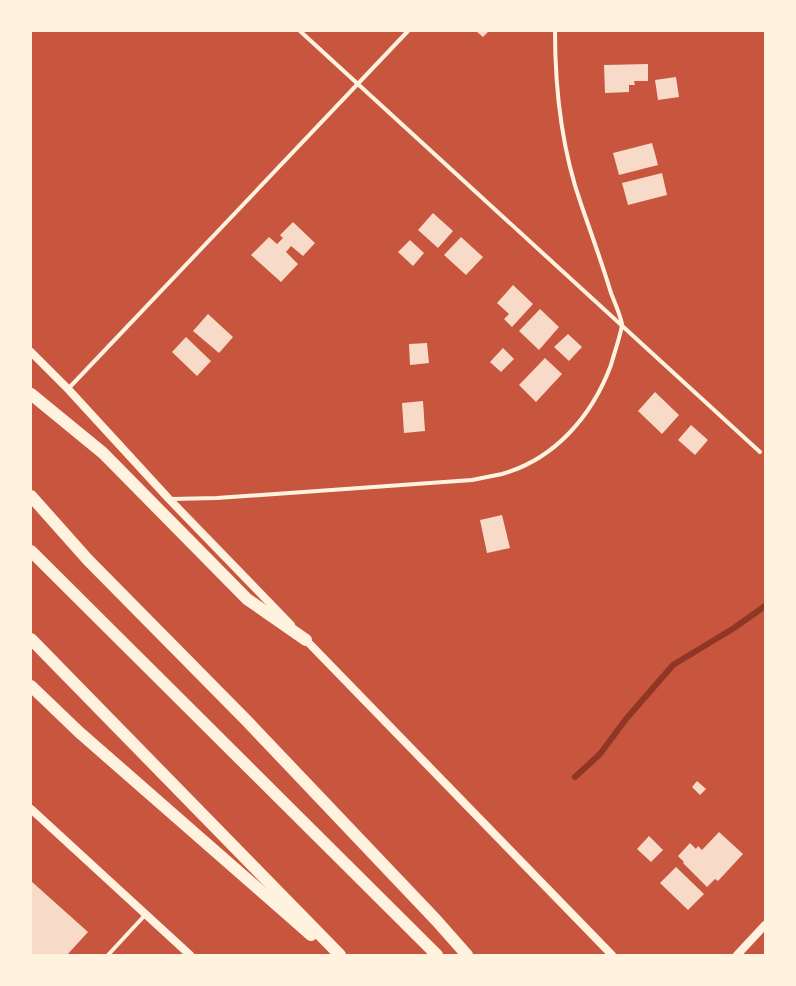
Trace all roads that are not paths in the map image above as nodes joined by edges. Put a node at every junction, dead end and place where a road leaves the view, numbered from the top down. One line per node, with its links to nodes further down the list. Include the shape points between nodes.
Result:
1 (300, 31): 4 (street)
2 (408, 31): 4 (street)
3 (556, 31): 5 (street, via 560,115 571,170)
4 (358, 85): 5 (street); 7 (street)
5 (622, 325): 9 (street); 11 (street, via 606,379 597,397 574,429 546,453 502,474 472,480 217,498)
6 (31, 352): 7 (main road)
7 (68, 389): 11 (main road)
8 (31, 394): 14 (highway, via 103,453 247,599)
9 (760, 452)
10 (31, 496): 24 (highway, via 88,560 246,720)
11 (169, 499): 14 (main road)
12 (31, 551): 23 (highway)
13 (31, 639): 22 (highway)
14 (306, 640): 25 (main road)
15 (31, 686): 21 (highway, via 79,732)
16 (31, 809): 17 (main road)
17 (146, 914): 19 (street); 20 (main road)
18 (765, 925): 26 (main road)
19 (108, 955)
20 (190, 955)
21 (333, 955)
22 (340, 955)
23 (437, 955)
24 (467, 955)
25 (612, 955)
26 (737, 955)

